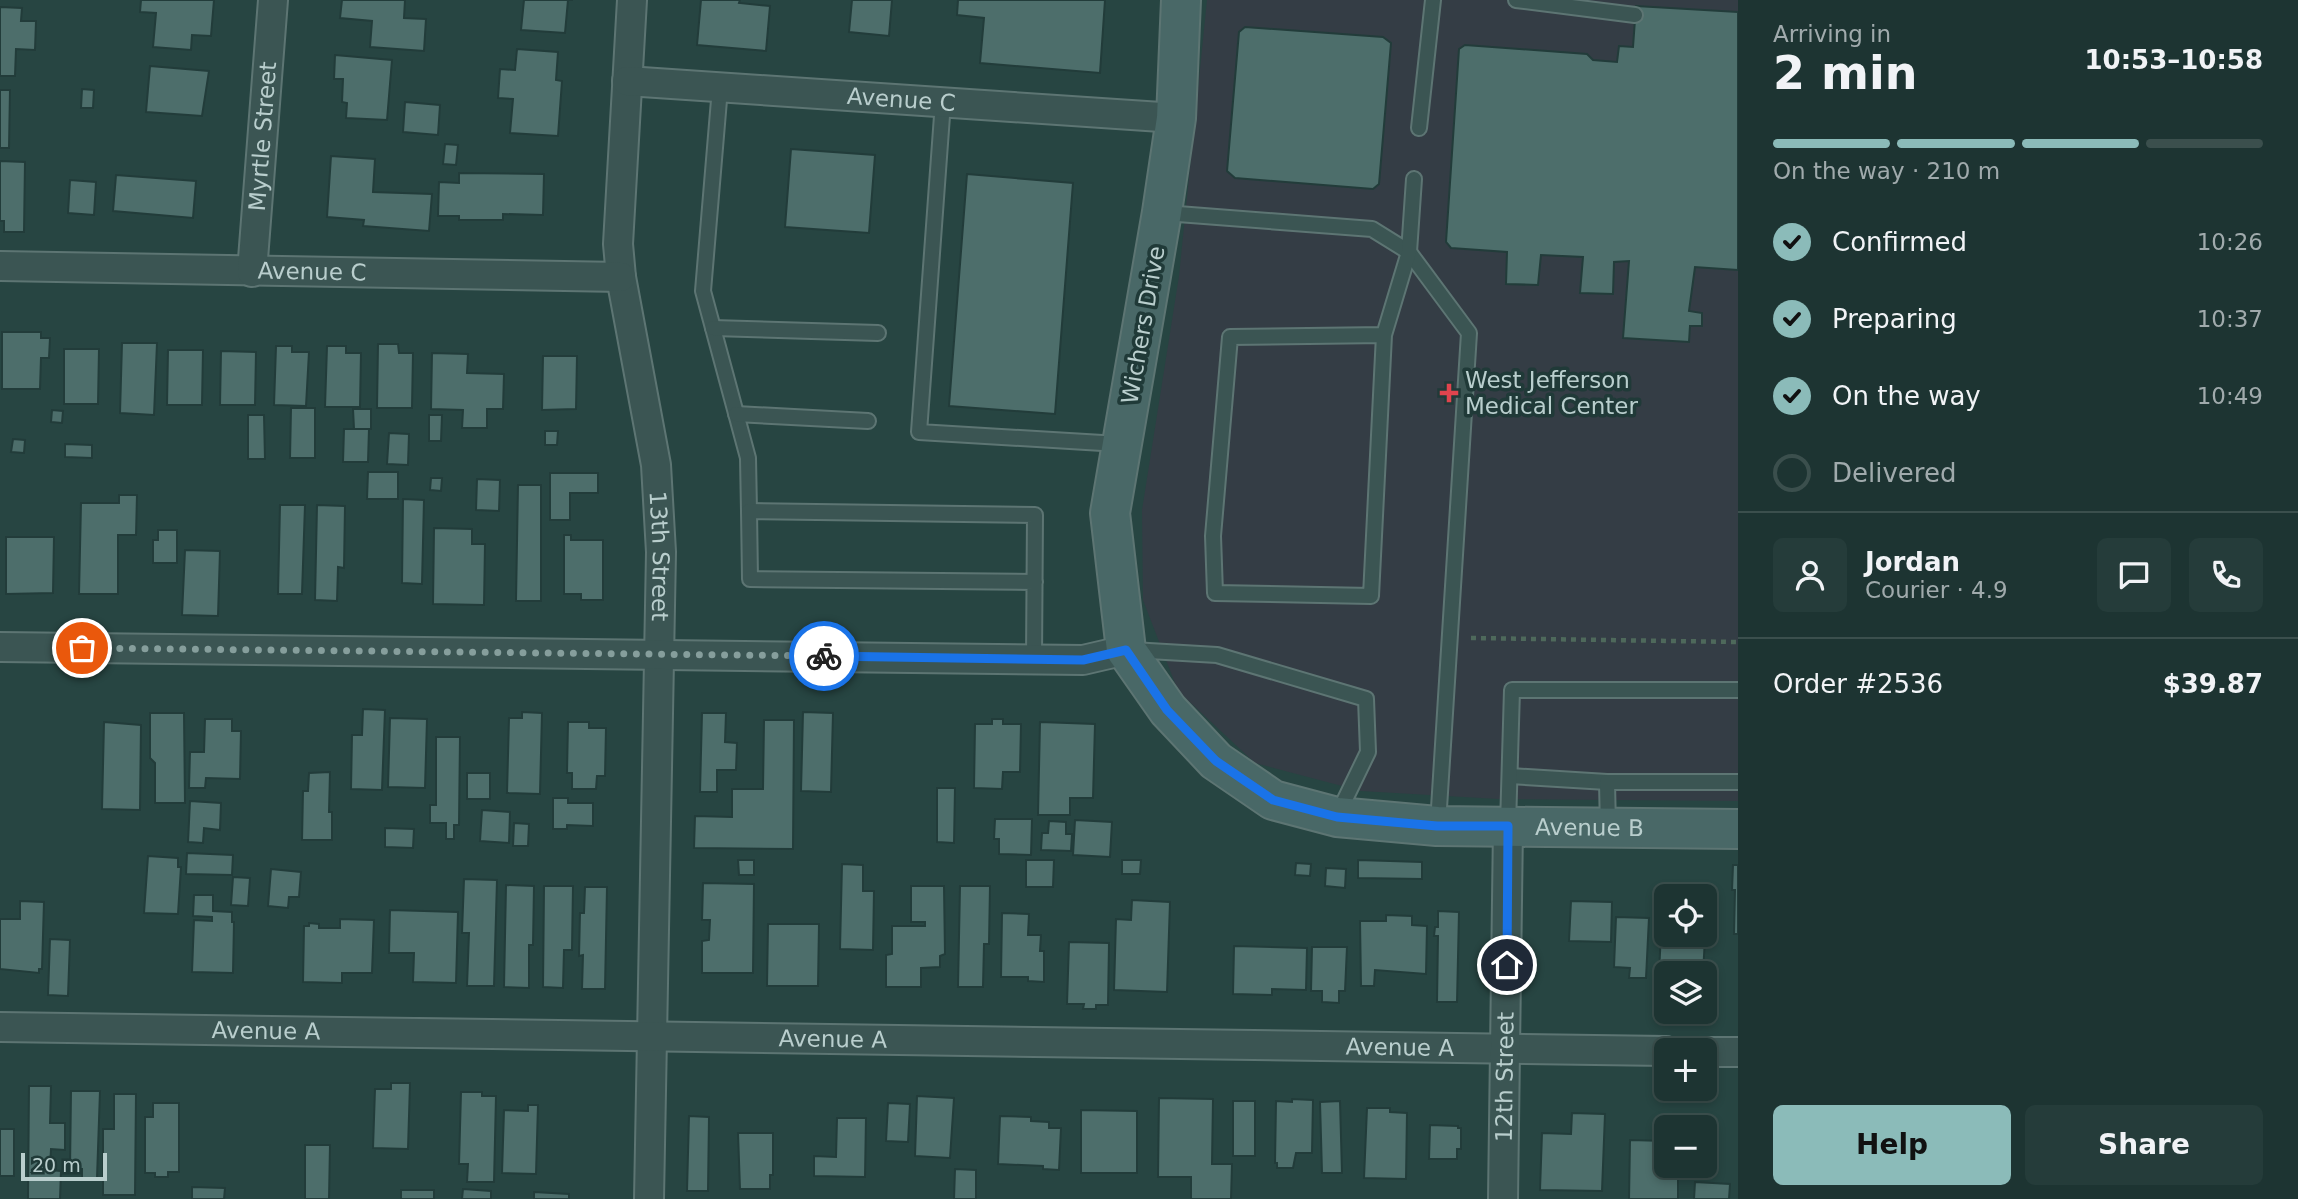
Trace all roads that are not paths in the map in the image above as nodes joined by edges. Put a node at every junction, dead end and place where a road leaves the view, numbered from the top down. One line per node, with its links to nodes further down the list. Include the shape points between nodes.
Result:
1 (273, 0): 16 (street, Myrtle Street)
2 (632, 0): 7 (street, 13th Street)
3 (1181, 0): 10 (street, Wichers Drive)
4 (1433, 0): 11 (lane)
5 (1516, 0): 6 (lane)
6 (1634, 10)
7 (627, 81): 8 (street, Avenue C); 17 (street, 13th Street, via 618,244)
8 (720, 88): 9 (street, Avenue C); 18 (lane, via 703,291)
9 (943, 102): 10 (street, Avenue C); 23 (lane, via 919,432)
10 (1176, 118): 13 (street, Wichers Drive)
11 (1419, 128)
12 (1414, 179): 14 (lane)
13 (1162, 212): 14 (lane, via 1372,229); 23 (street, Wichers Drive)
14 (1409, 252): 20 (lane); 35 (lane, via 1469,332)
15 (0, 266): 16 (street, Avenue C)
16 (252, 272): 17 (street, Avenue C)
17 (621, 277): 28 (street, 13th Street, via 656,465 661,552)
18 (713, 328): 19 (lane); 21 (lane)
19 (878, 333)
20 (1384, 335): 20 (lane, via 1371,596 1215,593 1213,536 1230,337)
21 (736, 414): 22 (lane); 24 (lane, via 748,458)
22 (867, 421)
23 (1122, 444): 27 (street, Wichers Drive, via 1110,513)
24 (749, 510): 25 (lane, via 1035,515); 25 (lane, via 750,579)
25 (1035, 582): 29 (lane)
26 (0, 647): 28 (street)
27 (1126, 650): 29 (street, via 1083,660); 34 (street, Avenue B, via 1167,710 1216,761 1273,800); 34 (lane, via 1217,656 1366,699 1368,752)
28 (659, 654): 29 (street); 40 (street, 13th Street)
29 (1034, 659)
30 (1738, 690): 31 (lane, via 1512,690)
31 (1510, 776): 32 (lane); 36 (lane)
32 (1607, 782): 33 (lane); 37 (lane)
33 (1738, 782)
34 (1337, 817): 35 (street, Avenue B)
35 (1437, 826): 36 (street, Avenue B)
36 (1508, 826): 37 (street, Avenue B); 41 (street, 12th Street)
37 (1608, 828): 38 (street, Avenue B)
38 (1738, 829)
39 (0, 1027): 40 (street, Avenue A)
40 (651, 1036): 41 (street, Avenue A); 45 (street, 13th Street)
41 (1506, 1048): 42 (street, Avenue A); 46 (street, 12th Street)
42 (1654, 1051)
43 (1717, 1052): 44 (street)
44 (1738, 1052)
45 (649, 1199)
46 (1503, 1199)

